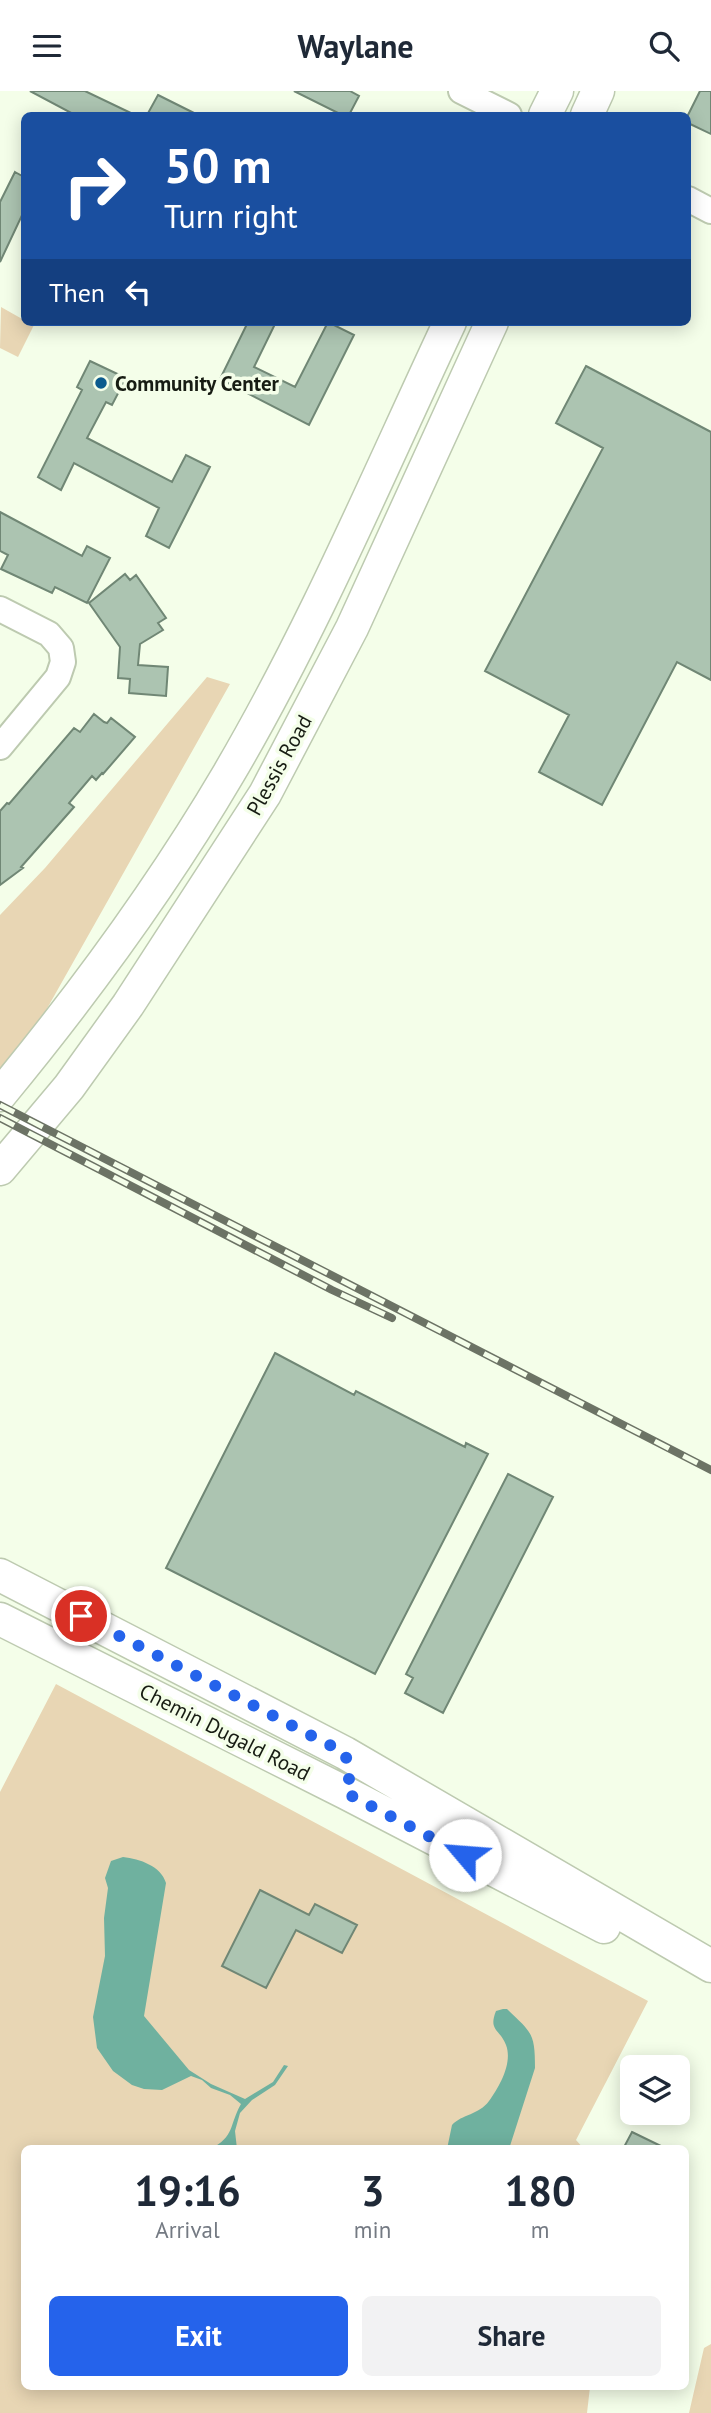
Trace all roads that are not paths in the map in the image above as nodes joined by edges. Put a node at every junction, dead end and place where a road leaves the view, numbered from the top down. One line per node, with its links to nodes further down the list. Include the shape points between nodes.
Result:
1 (461, 91): 4 (street)
2 (557, 91): 5 (main road)
3 (598, 91): 6 (main road)
4 (503, 112)
5 (546, 112)
6 (588, 112)
7 (691, 201): 8 (street)
8 (711, 211)
9 (448, 326): 13 (main road, Plessis Road, via 282,677 229,772 123,937)
10 (490, 326): 14 (main road, Plessis Road, via 352,628 265,794 128,1005 69,1087)
11 (0, 609): 12 (street, via 49,634 61,648 63,662 58,677)
12 (0, 747)
13 (0, 1095)
14 (0, 1169)
15 (0, 1575): 16 (main road, Chemin Dugald Road)
16 (36, 1593): 17 (main road); 18 (main road, Chemin Dugald Road)
17 (8, 1623): 19 (main road, Chemin Dugald Road)
18 (345, 1753): 19 (main road, via 350,1774); 20 (main road, Chemin Dugald Road)
19 (346, 1793): 21 (main road, Chemin Dugald Road)
20 (711, 1966)
21 (711, 1982)

